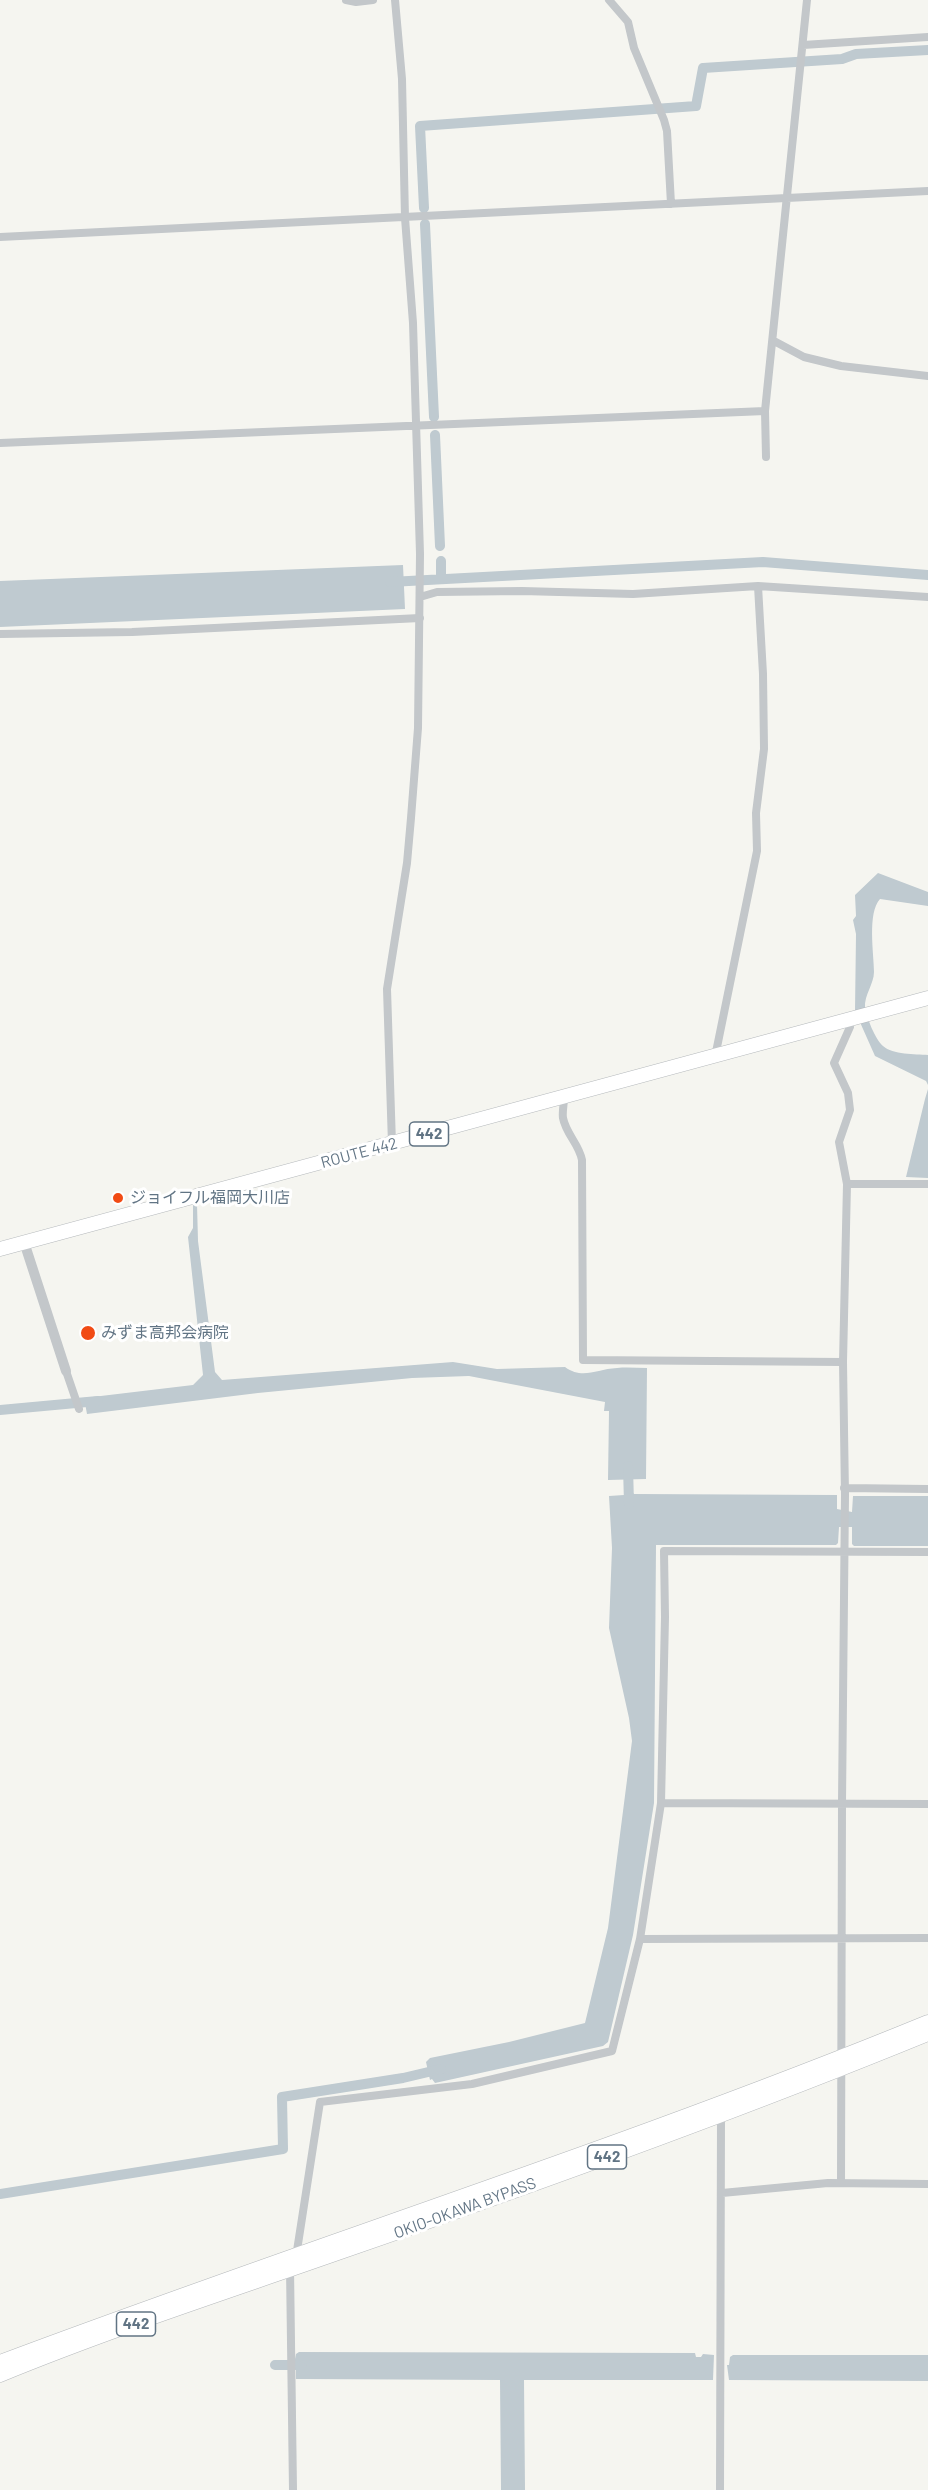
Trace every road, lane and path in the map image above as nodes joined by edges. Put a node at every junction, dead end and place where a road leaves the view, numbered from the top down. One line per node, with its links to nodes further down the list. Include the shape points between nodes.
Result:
1 (346, 0): 2 (street)
2 (373, 0)
3 (395, 0): 11 (street, via 402,79)
4 (609, 0): 10 (street, via 628,22 634,48 668,131)
5 (807, 0): 7 (street)
6 (928, 37): 7 (street)
7 (802, 49): 9 (street)
8 (928, 191): 9 (street)
9 (788, 198): 10 (street); 13 (street)
10 (671, 204): 11 (street)
11 (405, 218): 12 (street); 16 (street)
12 (0, 237)
13 (774, 341): 14 (street, via 804,357 841,366); 15 (street)
14 (928, 376)
15 (765, 411): 16 (street); 18 (street)
16 (415, 427): 17 (street); 20 (street)
17 (0, 443)
18 (766, 457)
19 (758, 586): 20 (street, via 633,594 522,591); 21 (street); 26 (street, via 764,749 756,813 757,851)
20 (420, 595): 22 (street)
21 (928, 597)
22 (420, 618): 23 (street, via 132,632); 28 (street, via 418,721 407,863 387,989)
23 (0, 634)
24 (928, 998): 25 (highway, 442)
25 (851, 1018): 26 (highway, ROUTE 442 / 442); 29 (street, via 834,1063 848,1093 850,1110 839,1142)
26 (715, 1057): 27 (highway, ROUTE 442 / 442)
27 (564, 1098): 28 (highway, ROUTE 442 / 442); 33 (street, via 563,1119 582,1160 583,1360)
28 (392, 1144): 31 (highway, ROUTE 442 / 442)
29 (847, 1184): 30 (street); 33 (street)
30 (928, 1184)
31 (24, 1242): 32 (highway, ROUTE 442 / 442); 34 (street)
32 (0, 1249)
33 (843, 1362): 37 (street)
34 (66, 1371): 35 (street)
35 (79, 1409)
36 (928, 1489): 37 (street)
37 (845, 1492): 38 (street)
38 (844, 1549): 39 (street); 40 (street, via 664,1551); 41 (street)
39 (928, 1552)
40 (661, 1803): 41 (street); 45 (street)
41 (842, 1803): 42 (street); 43 (street)
42 (928, 1804)
43 (842, 1938): 44 (street); 45 (street); 48 (street)
44 (928, 1938)
45 (640, 1939): 53 (street, via 612,2051 472,2084 320,2102 297,2238)
46 (928, 2022): 48 (highway, OKIO-OKAWA BYPASS / 442)
47 (928, 2034): 48 (highway, OKIO-OKAWA BYPASS / 442)
48 (842, 2063): 49 (highway, OKIO-OKAWA BYPASS / 442); 50 (street); 53 (highway, OKIO-OKAWA BYPASS / 442)
49 (721, 2116): 52 (street); 53 (highway, OKIO-OKAWA BYPASS / 442, via 471,2207)
50 (841, 2182): 51 (street); 52 (street)
51 (928, 2184)
52 (722, 2193): 57 (street)
53 (283, 2265): 54 (highway, OKIO-OKAWA BYPASS / 442); 55 (highway, OKIO-OKAWA BYPASS / 442); 56 (street)
54 (0, 2362)
55 (0, 2374)
56 (293, 2490)
57 (720, 2490)

